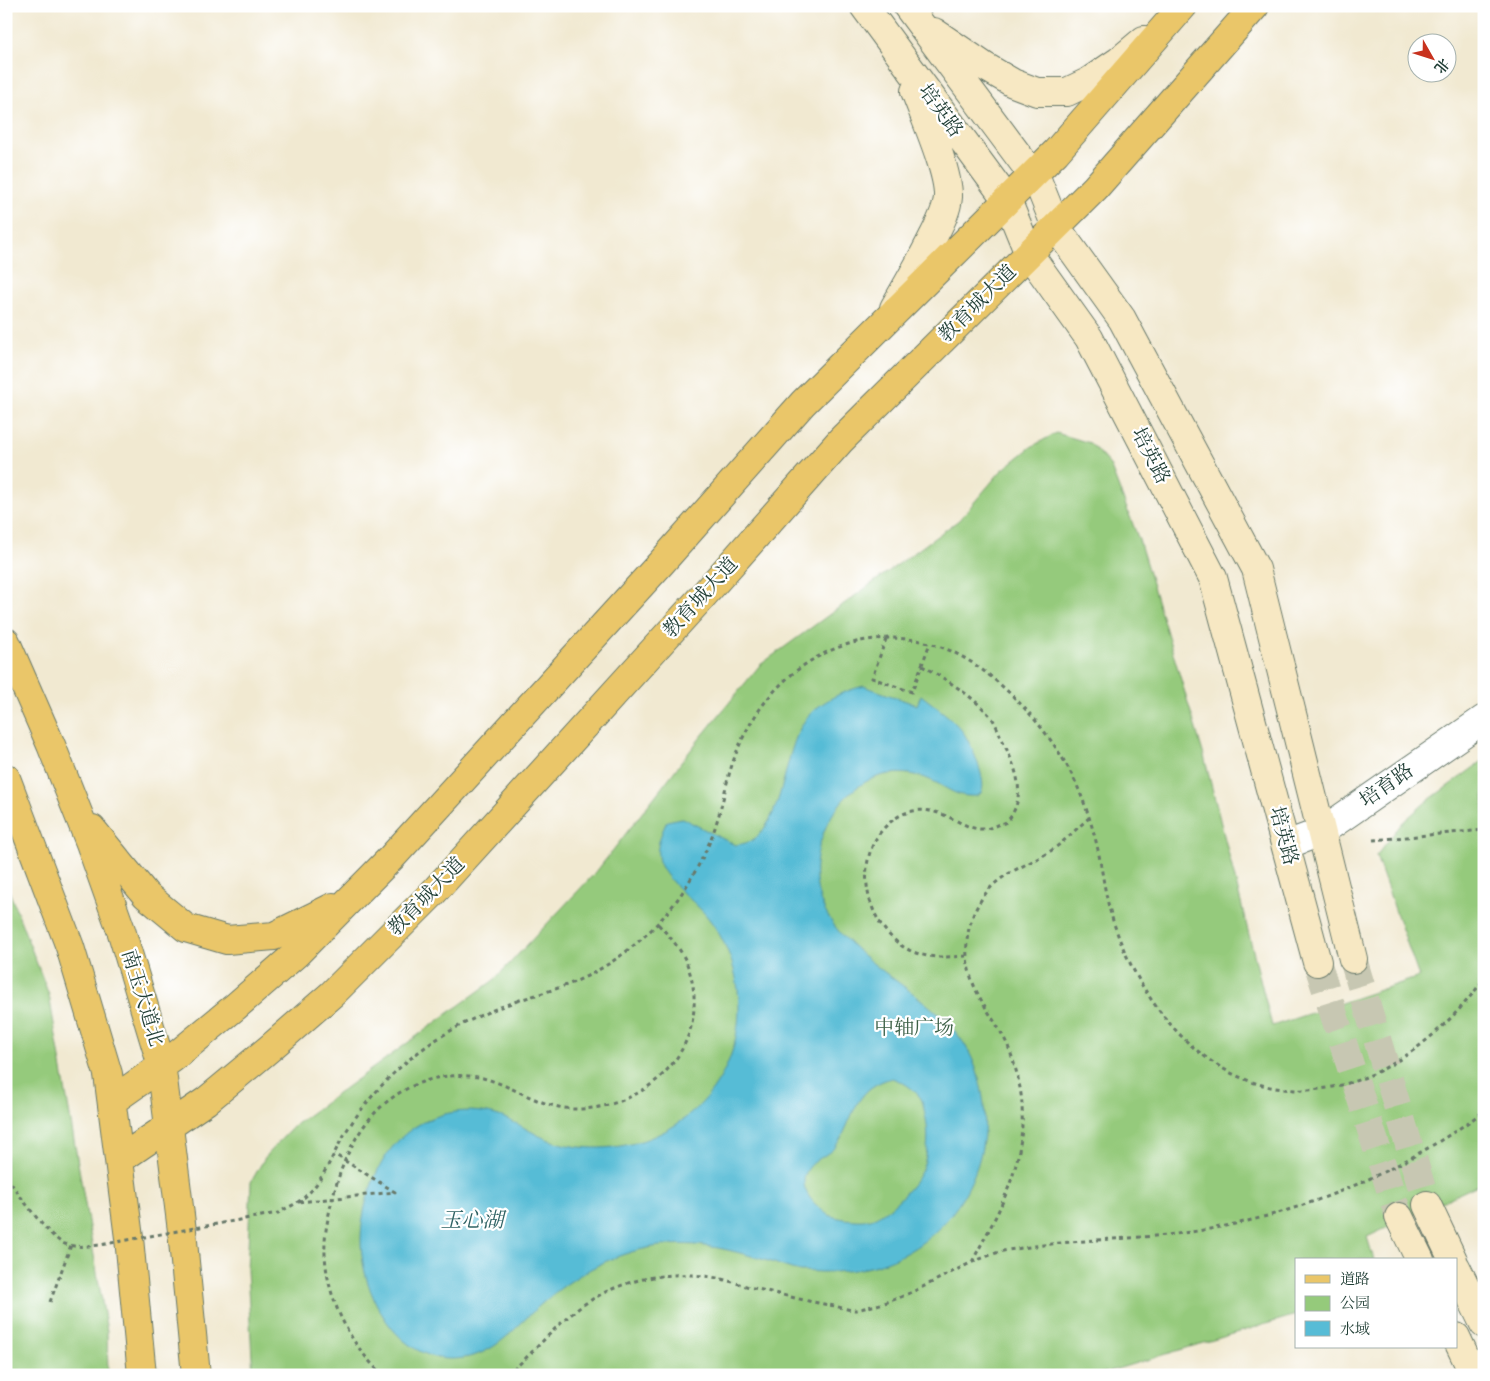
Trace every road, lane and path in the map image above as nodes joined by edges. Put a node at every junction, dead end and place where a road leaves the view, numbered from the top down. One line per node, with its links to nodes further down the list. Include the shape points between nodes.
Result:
1 (864, 6): 5 (main road, 培英路)
2 (1255, 6): 8 (main road, 教育城大道, via 1095,188)
3 (1182, 8): 4 (main road, via 1119,60 1067,92 1037,92 1013,82 984,66); 6 (main road)
4 (912, 13): 6 (main road, 培英路)
5 (904, 62): 7 (main road, 培英路); 10 (main road, via 942,166 948,199 943,216)
6 (1032, 175): 7 (main road); 8 (main road, 培英路, via 1038,182)
7 (1007, 200): 9 (main road, 培英路); 10 (main road)
8 (1056, 227): 9 (main road, 教育城大道); 20 (main road, 培英路, via 1122,319 1256,569)
9 (1029, 254): 22 (main road, 培英路, via 1089,338 1213,578); 32 (main road, 教育城大道, via 841,440 431,895 332,994 206,1101)
10 (890, 316): 23 (main road, via 803,403 521,718)
11 (886, 638): 13 (path); 14 (path, via 872,678 912,692); 24 (path, via 853,642 830,650 808,662 768,697 740,743 705,855 689,883)
12 (6, 642): 17 (main road, 南玉大道北)
13 (930, 643): 14 (path); 18 (path, via 956,652 986,672 1037,722 1075,781)
14 (922, 666): 25 (path, via 972,699 992,718 1018,777 1019,797 1006,822 985,830 967,827 933,810 912,810 899,816 887,825 871,849 866,879 875,911 897,942 924,956)
15 (1484, 719): 20 (street, 培育路)
16 (6, 778): 30 (main road, via 70,947 108,1074)
17 (77, 811): 23 (main road, via 146,895 186,928 227,940 274,936); 29 (main road, 南玉大道北, via 121,930)
18 (1089, 818): 25 (path, via 1052,850 1012,870 986,893 969,924); 28 (path, via 1109,908 1128,960 1143,986 1165,1018 1200,1054 1242,1079 1288,1090 1312,1090 1357,1081 1379,1071 1430,1038)
19 (1484, 830): 21 (path)
20 (1321, 832): 22 (street, 培育路); 26 (main road, 培英路)
21 (1373, 840)
22 (1286, 845): 27 (main road, 培英路)
23 (352, 898): 29 (main road, via 289,960)
24 (657, 923): 33 (path, bridge, via 601,968 574,982 463,1023 414,1055 368,1101); 49 (path, via 686,962 692,978 694,1014 683,1049 660,1078 646,1088 602,1107 574,1109 539,1102 496,1082 447,1076 400,1091 378,1108 360,1131 330,1205 325,1250 330,1288 340,1314 349,1333)
25 (966, 956): 42 (path, via 976,991 1008,1047 1022,1104 1022,1133 1014,1176)
26 (1353, 959)
27 (1317, 962)
28 (1484, 979)
29 (162, 1066): 30 (main road); 32 (main road, 南玉大道北)
30 (112, 1101): 34 (main road)
31 (1484, 1111): 42 (path, via 1428,1148 1386,1170 1343,1190 1256,1219 1167,1234 1062,1242 1004,1251)
32 (169, 1126): 34 (main road, 教育城大道); 48 (main road, 南玉大道北)
33 (334, 1154): 36 (path, bridge, via 315,1186); 36 (path, bridge, via 395,1192)
34 (119, 1160): 47 (main road)
35 (6, 1177): 39 (path, bridge, via 48,1230 63,1243)
36 (299, 1202): 39 (path, bridge, via 278,1213 100,1245)
37 (1427, 1205): 41 (main road)
38 (1399, 1217): 40 (main road)
39 (71, 1245): 44 (path)
40 (1419, 1258)
41 (1452, 1258)
42 (972, 1262): 50 (path, via 916,1290 856,1310 717,1278 692,1275 646,1278 608,1290 588,1302)
43 (1458, 1271): 45 (main road)
44 (50, 1302)
45 (1484, 1324)
46 (1458, 1341): 51 (main road)
47 (142, 1375)
48 (196, 1375)
49 (383, 1375)
50 (507, 1375)
51 (1474, 1375)

